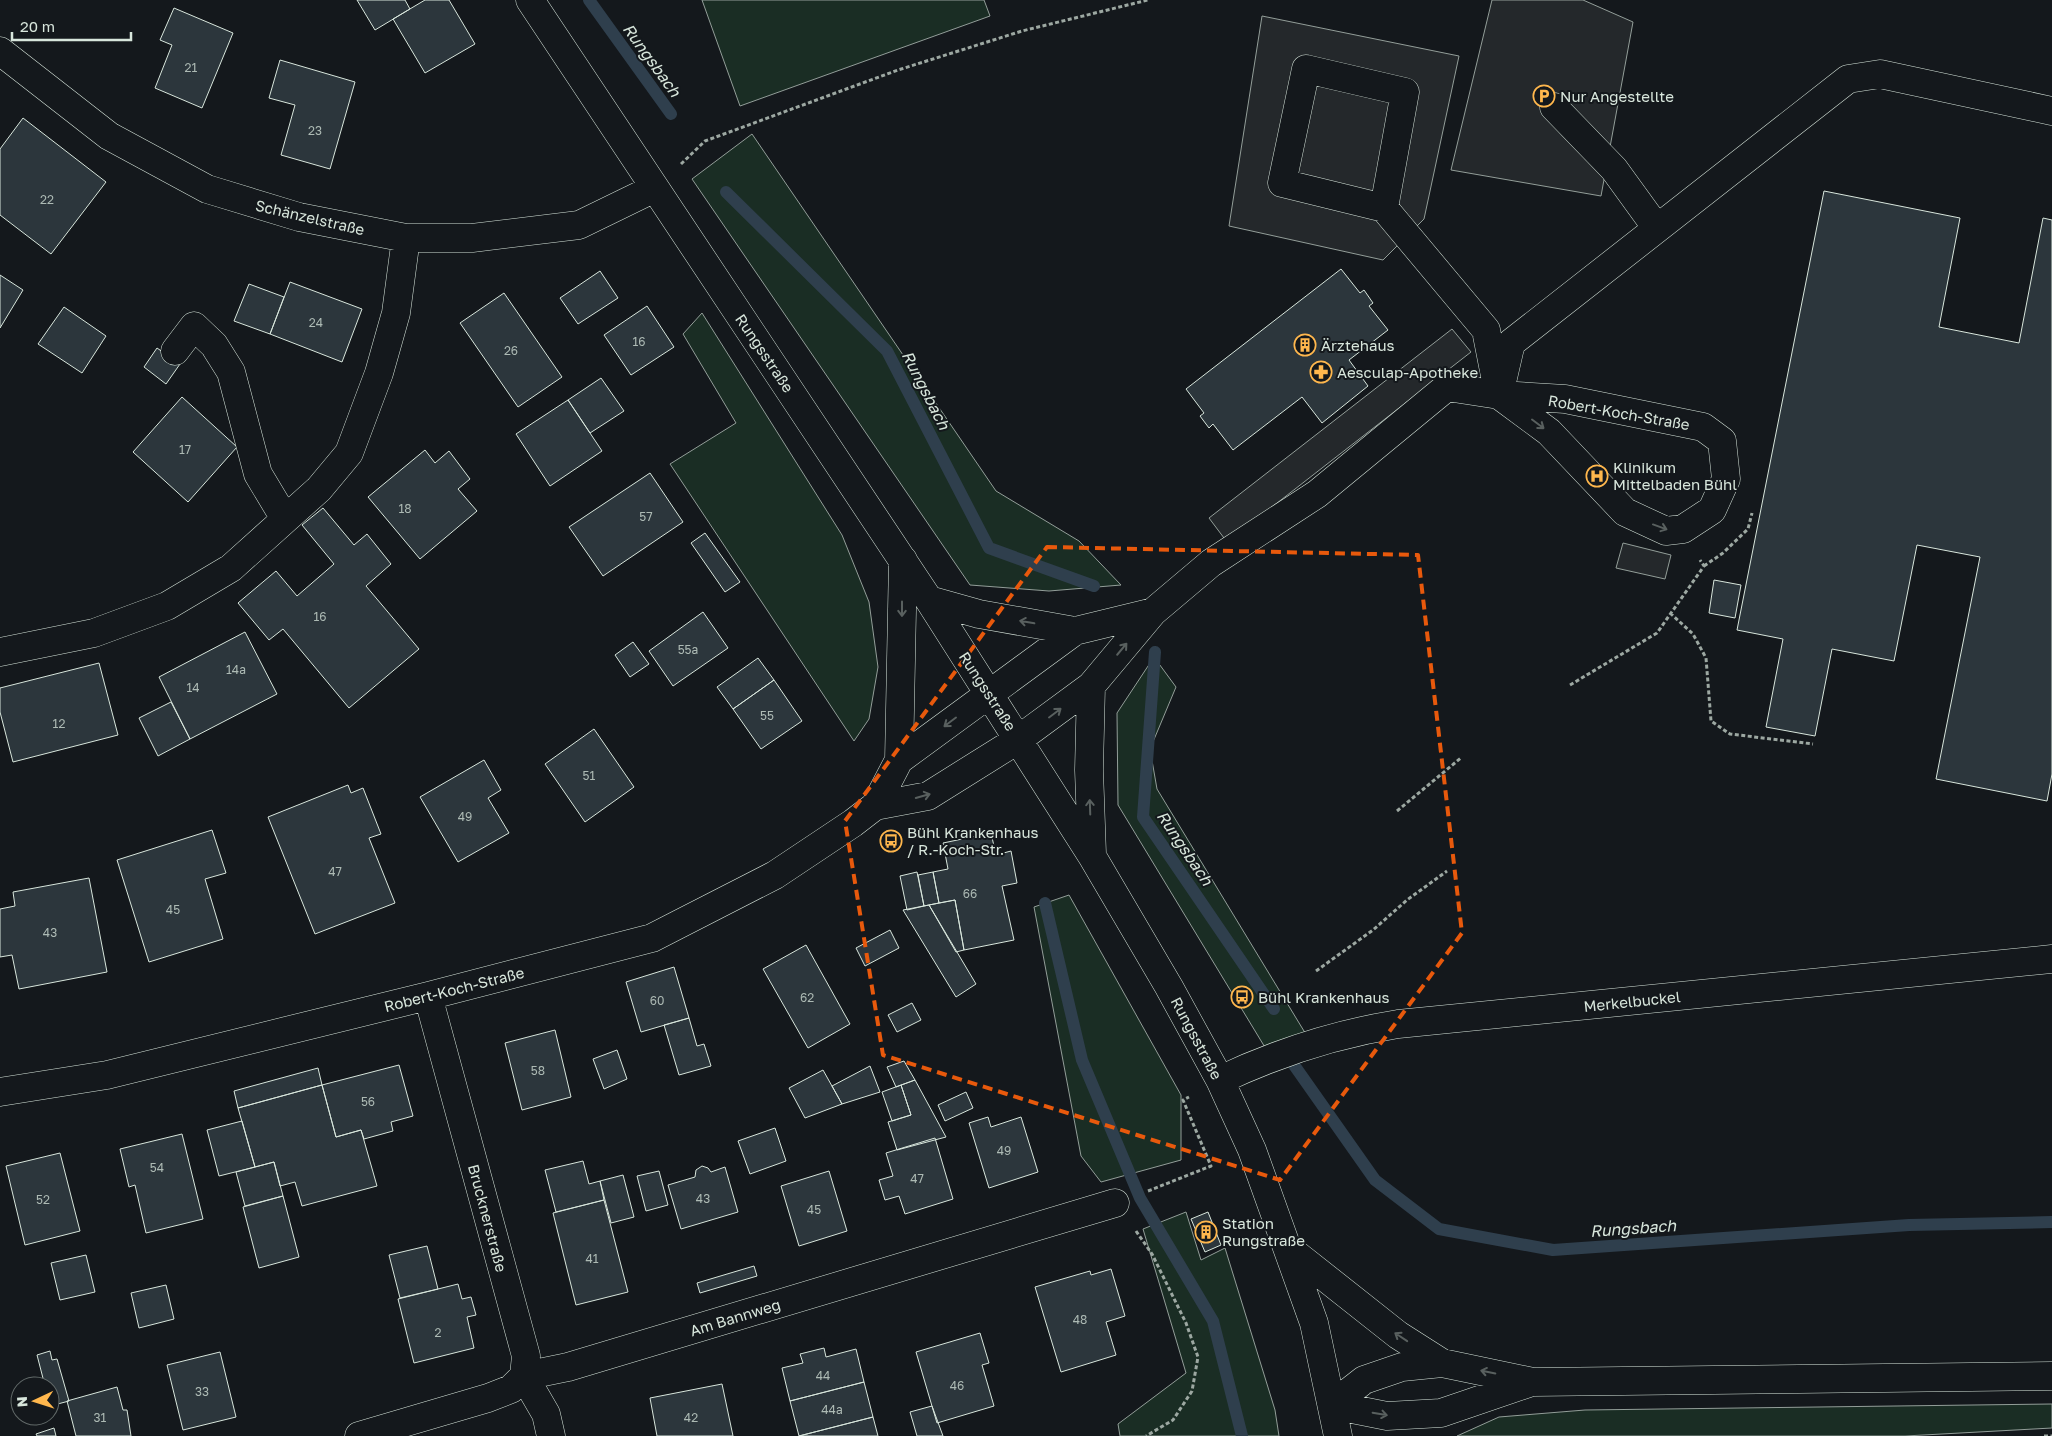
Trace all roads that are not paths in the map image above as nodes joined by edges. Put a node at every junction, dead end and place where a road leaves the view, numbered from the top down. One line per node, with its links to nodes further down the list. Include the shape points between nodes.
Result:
1 (530, 0): 5 (street, Rungsstraße)
2 (0, 51): 8 (street, Schänzelstraße, via 109,136 207,189 299,217)
3 (1554, 107): 7 (street, via 1614,169)
4 (2052, 111): 7 (street, via 1880,74 1848,79)
5 (655, 188): 8 (street, Schänzelstraße, via 579,225 472,238); 12 (street, Rungsstraße)
6 (1384, 208): 6 (street, via 1405,92 1306,69 1282,183); 10 (street, via 1486,330)
7 (1656, 227): 10 (street, via 1511,343)
8 (406, 238): 11 (street, via 396,313 380,373 348,453 319,489)
9 (175, 351): 11 (street, via 194,326 214,345 233,380 258,474)
10 (1499, 395): 10 (street, Robert-Koch-Straße, one-way to 10, via 1548,432 1625,512 1666,531 1683,529 1712,510 1726,479 1722,441 1703,427 1565,399); 14 (street, Robert-Koch-Straße, via 1447,387 1317,494 1211,563)
11 (285, 519): 16 (street, via 231,568 167,606 94,633)
12 (903, 560): 13 (street, Rungsstraße); 20 (street, one-way to 20)
13 (929, 600): 15 (street, one-way to 13, via 980,614); 18 (street, Rungsstraße)
14 (1153, 612): 15 (street, Robert-Koch-Straße); 17 (street, Robert-Koch-Straße, one-way to 14)
15 (1075, 631): 18 (street, Robert-Koch-Straße)
16 (0, 652)
17 (1091, 686): 19 (street, Robert-Koch-Straße, one-way to 17); 22 (street, one-way to 17)
18 (989, 693): 19 (street, Rungsstraße); 20 (street, Robert-Koch-Straße, one-way to 20)
19 (1019, 739): 21 (street, Robert-Koch-Straße, one-way to 19, via 928,796); 22 (street, Rungsstraße)
20 (899, 760): 21 (street, Robert-Koch-Straße)
21 (875, 806): 24 (street, Robert-Koch-Straße, via 776,875 652,938)
22 (1092, 856): 25 (street, Rungsstraße)
23 (2052, 959): 25 (street, Merkelbuckel, via 1398,1024 1350,1032 1264,1060)
24 (428, 996): 26 (street, Robert-Koch-Straße, via 107,1074); 30 (street, Brucknerstraße, via 526,1356)
25 (1220, 1080): 28 (street, Rungsstraße, via 1252,1150)
26 (0, 1092)
27 (1116, 1202): 30 (street, Am Bannweg, via 577,1364)
28 (1288, 1248): 29 (street, one-way to 28, via 1398,1335); 33 (street, Rungsstraße, via 1314,1323)
29 (1442, 1363): 32 (street, one-way to 29); 33 (street, via 1402,1367 1364,1380)
30 (524, 1376): 35 (street, Am Bannweg, via 511,1389 488,1398); 36 (street, via 546,1414)
31 (2052, 1376): 32 (street)
32 (1533, 1382): 34 (street)
33 (1332, 1405): 34 (street, one-way to 34, via 1387,1416); 37 (street, Rungsstraße)
34 (1441, 1413): 38 (street)
35 (360, 1436)
36 (551, 1436)
37 (1338, 1436)
38 (1418, 1436)

